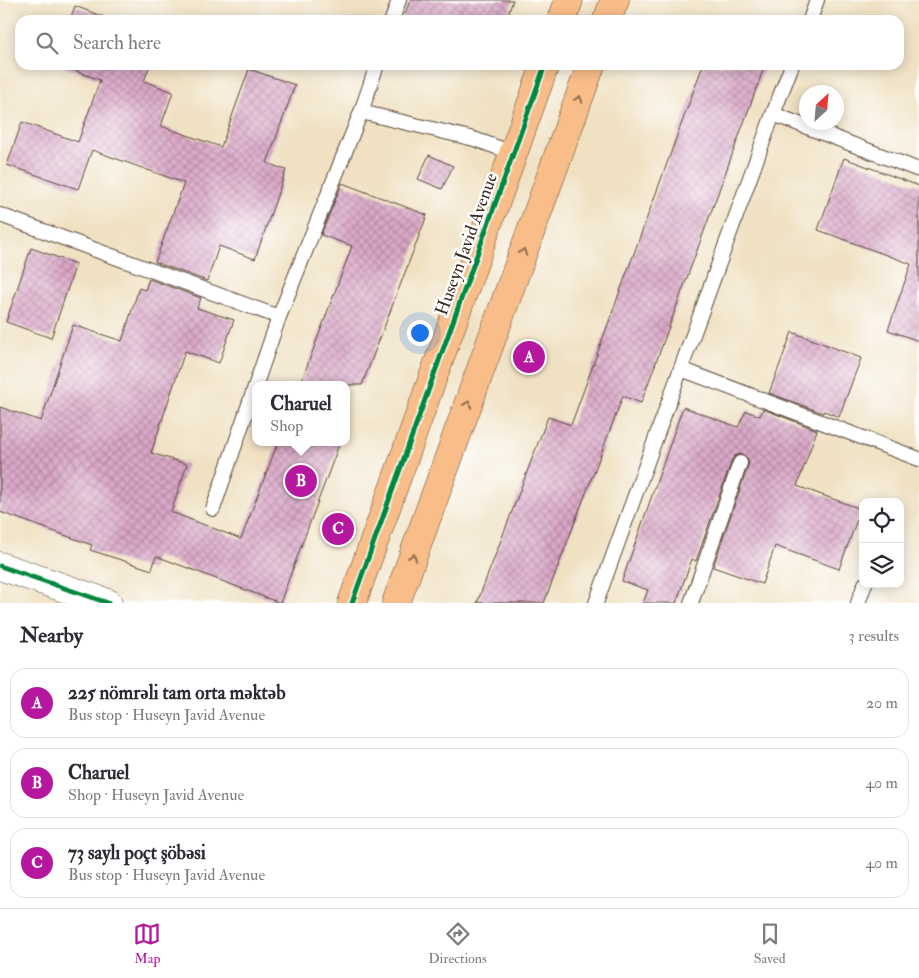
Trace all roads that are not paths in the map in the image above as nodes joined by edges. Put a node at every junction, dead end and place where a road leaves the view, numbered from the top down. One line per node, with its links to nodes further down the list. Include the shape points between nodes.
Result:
1 (399, 0): 5 (lane)
2 (569, 0): 6 (main road)
3 (614, 0): 7 (main road)
4 (817, 0): 8 (lane)
5 (394, 15)
6 (564, 15)
7 (609, 15)
8 (812, 15)
9 (375, 70): 13 (lane)
10 (543, 70): 15 (main road, Huseyn Javid Avenue)
11 (589, 70): 29 (main road, one-way to 11)
12 (790, 70): 14 (lane)
13 (361, 112): 15 (lane, via 474,139); 18 (lane)
14 (773, 114): 16 (lane); 19 (lane)
15 (513, 153): 28 (main road, Huseyn Javid Avenue)
16 (919, 170)
17 (0, 215): 18 (lane)
18 (279, 317): 20 (lane)
19 (681, 369): 22 (lane); 30 (lane)
20 (257, 381)
21 (252, 396): 24 (lane)
22 (919, 458)
23 (740, 463): 31 (lane)
24 (213, 509)
25 (0, 566): 27 (street)
26 (864, 588): 32 (lane)
27 (108, 603)
28 (352, 603)
29 (396, 603)
30 (596, 603)
31 (691, 603)
32 (858, 603)

